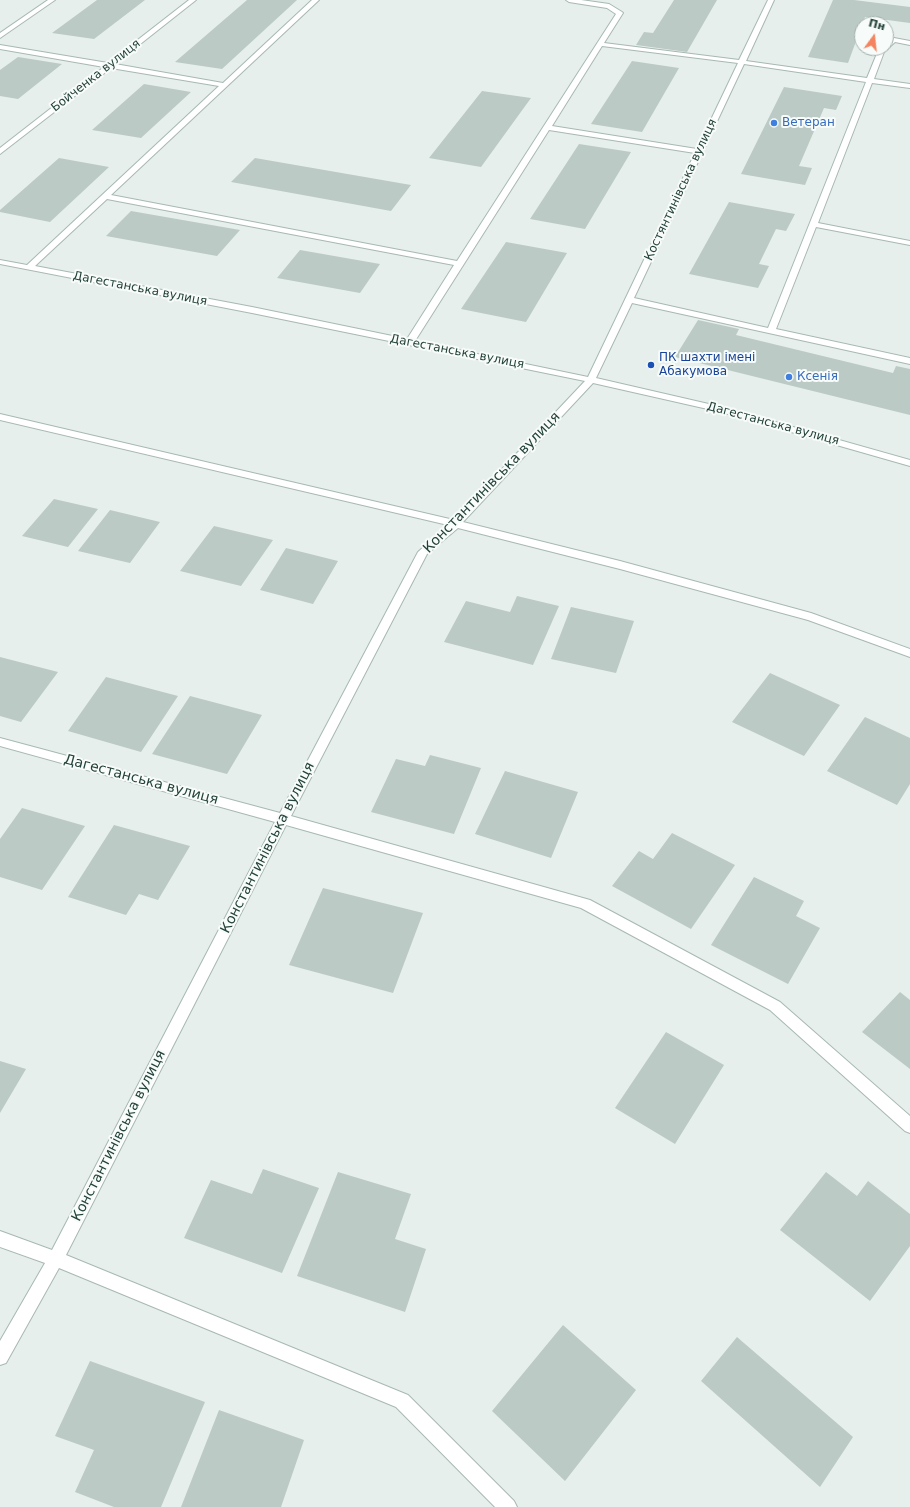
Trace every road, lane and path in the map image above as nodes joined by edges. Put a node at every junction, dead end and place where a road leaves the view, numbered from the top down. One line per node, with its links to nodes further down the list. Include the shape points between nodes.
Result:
1 (52, 0): 6 (street)
2 (193, 0): 13 (street, Бойченка вулиця)
3 (316, 0): 15 (street)
4 (569, 0): 9 (street, via 609,6 620,13)
5 (771, 0): 12 (street, Костянтинівська вулиця)
6 (0, 36)
7 (894, 40): 8 (street)
8 (910, 43)
9 (600, 44): 12 (street); 17 (street)
10 (0, 47): 13 (street)
11 (878, 56): 14 (street)
12 (742, 62): 14 (street); 19 (street, Костянтинівська вулиця)
13 (110, 66): 15 (street); 18 (street, Бойченка вулиця)
14 (869, 80): 16 (street); 21 (street)
15 (225, 85): 20 (street)
16 (910, 86)
17 (547, 127): 19 (street); 24 (street)
18 (0, 152)
19 (699, 152): 26 (street, Костянтинівська вулиця)
20 (106, 196): 24 (street); 25 (street)
21 (812, 224): 22 (street); 27 (street)
22 (910, 244)
23 (0, 262): 25 (street, Дагестанська вулиця)
24 (460, 264): 28 (street)
25 (30, 267): 28 (street, Дагестанська вулиця)
26 (629, 300): 27 (street); 30 (street, Костянтинівська вулиця)
27 (771, 331): 29 (street)
28 (409, 343): 30 (street, Дагестанська вулиця)
29 (909, 359)
30 (591, 380): 32 (street, Дагестанська вулиця, via 723,410); 33 (street, Константинівська вулиця)
31 (0, 417): 33 (street)
32 (910, 463)
33 (456, 524): 34 (street, via 811,617); 36 (street, Константинівська вулиця, via 423,552)
34 (910, 653)
35 (0, 742): 36 (street, Дагестанська вулиця)
36 (283, 819): 37 (street, Дагестанська вулиця, via 585,904 775,1006); 39 (street, Константинівська вулиця)
37 (910, 1126)
38 (0, 1239): 39 (street)
39 (56, 1259): 40 (street, Константинівська вулиця); 41 (street, via 402,1401)
40 (0, 1357)
41 (508, 1507)

